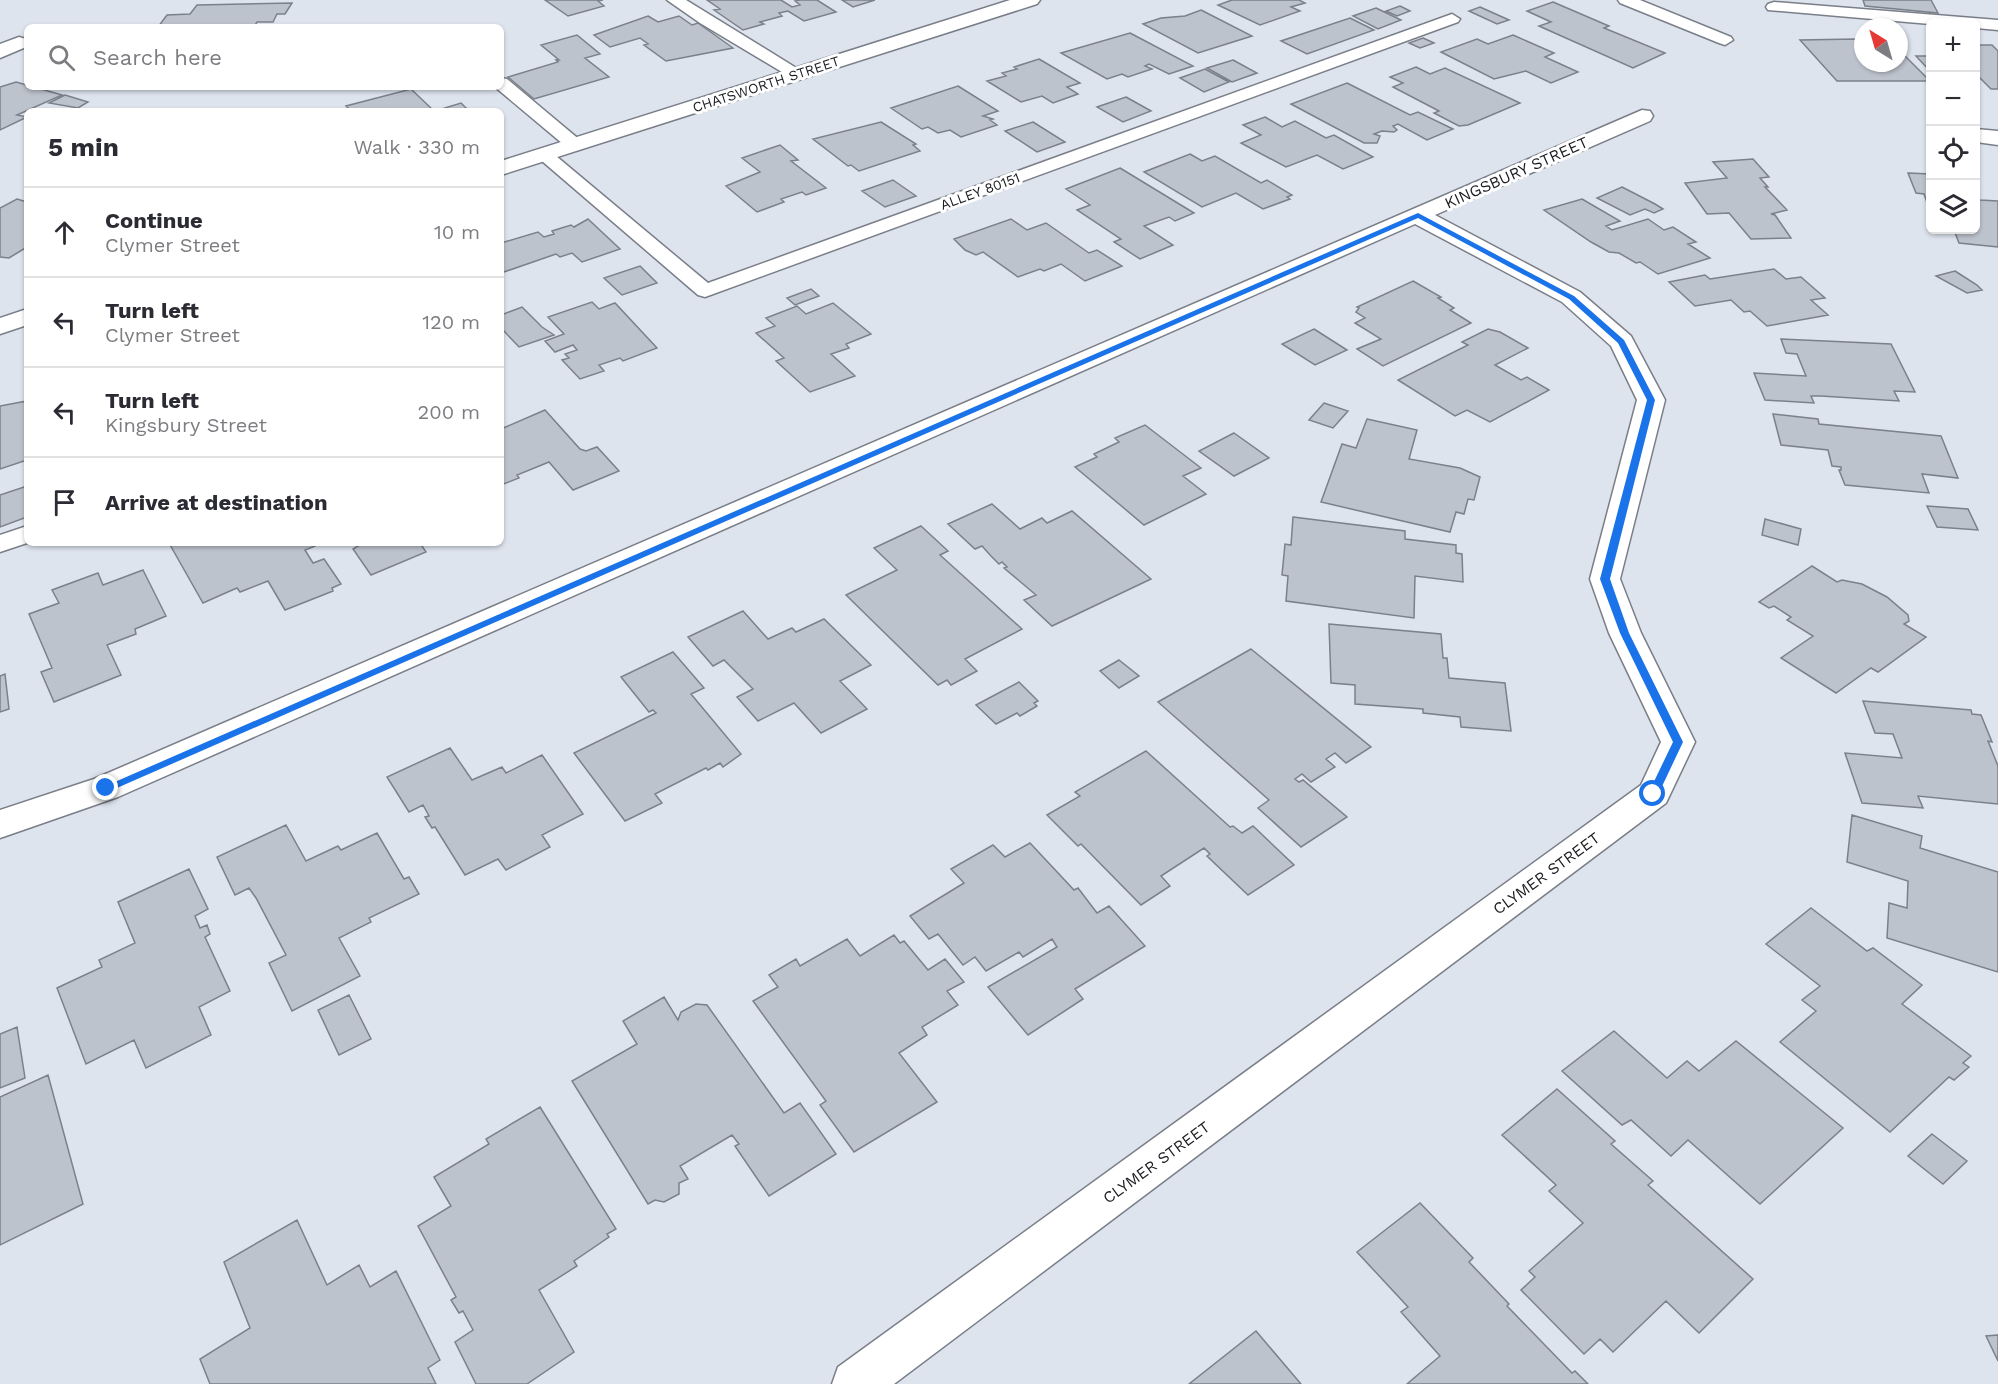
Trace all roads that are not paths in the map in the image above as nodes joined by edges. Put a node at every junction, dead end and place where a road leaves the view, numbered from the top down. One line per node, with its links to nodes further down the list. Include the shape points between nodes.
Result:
1 (675, 0): 12 (lane)
2 (1030, 0): 12 (street, CHATSWORTH STREET)
3 (1626, 0): 9 (lane)
4 (1774, 7): 6 (lane)
5 (1452, 19): 18 (lane, ALLEY 80151, via 705,291)
6 (1926, 19)
7 (1980, 23): 8 (lane)
8 (1998, 25)
9 (1725, 40)
10 (19, 43): 11 (street)
11 (0, 52)
12 (798, 74): 17 (street, CHATSWORTH STREET)
13 (504, 86): 17 (lane)
14 (1642, 116): 20 (street, KINGSBURY STREET)
15 (1980, 136): 16 (street)
16 (1998, 138)
17 (575, 145): 18 (street, CHATSWORTH STREET)
18 (544, 155): 19 (street, CHATSWORTH STREET)
19 (504, 167)
20 (1418, 216): 25 (street, KINGSBURY STREET, via 106,788); 26 (street, CLYMER STREET, via 1571,297 1622,342 1651,400 1605,579 1624,633 1678,742 1653,794)
21 (24, 318): 22 (street)
22 (0, 326)
23 (24, 535): 24 (lane)
24 (0, 544)
25 (0, 824)
26 (855, 1384)

